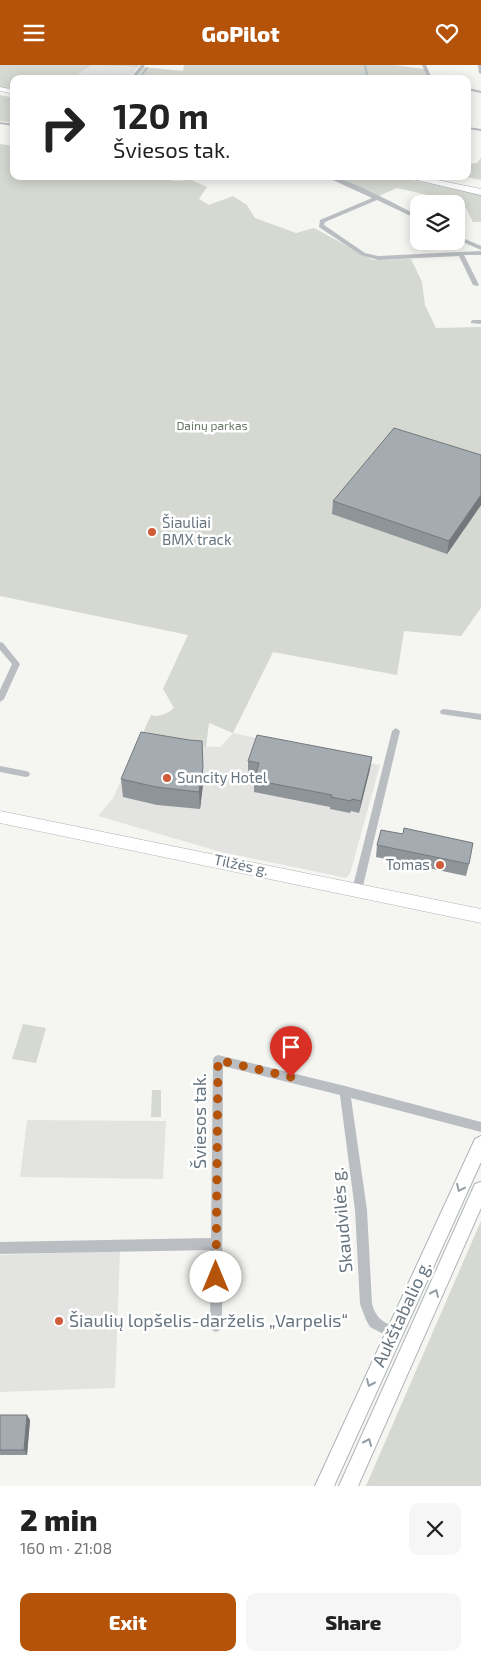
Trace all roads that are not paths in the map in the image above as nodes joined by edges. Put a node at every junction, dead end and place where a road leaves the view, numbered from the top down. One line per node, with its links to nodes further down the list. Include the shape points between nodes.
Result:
1 (143, 65): 4 (street)
2 (480, 65): 3 (street)
3 (481, 73)
4 (135, 75)
5 (338, 180): 10 (street)
6 (431, 180): 7 (main road)
7 (438, 181): 8 (main road); 9 (main road)
8 (481, 187)
9 (481, 192)
10 (376, 198): 11 (street); 15 (street, via 322,221 320,226 363,254 383,259)
11 (410, 215)
12 (465, 241): 13 (street)
13 (481, 249)
14 (481, 253): 15 (street)
15 (461, 255): 16 (street)
16 (476, 285)
17 (472, 322): 18 (street)
18 (481, 322)
19 (0, 645): 20 (street, via 16,664)
20 (0, 699)
21 (444, 712): 22 (street)
22 (481, 717)
23 (396, 731): 27 (street)
24 (0, 769): 25 (street)
25 (26, 774)
26 (0, 817): 27 (main road, Tilžės g.)
27 (357, 890): 28 (main road, Tilžės g.)
28 (481, 916)
29 (346, 1091): 30 (street, Šviesos tak.); 33 (street, Šviesos tak., via 218,1060); 36 (street, Skaudvilės g., via 361,1210 366,1305 376,1325)
30 (481, 1127)
31 (481, 1143): 36 (main road, Aukštabalio g., one-way to 36)
32 (481, 1190): 38 (main road, Aukštabalio g., one-way to 32)
33 (216, 1244): 34 (street); 35 (street, Šviesos tak.)
34 (0, 1247)
35 (216, 1325)
36 (392, 1333): 37 (main road, Aukštabalio g., one-way to 37)
37 (324, 1486)
38 (348, 1486)

